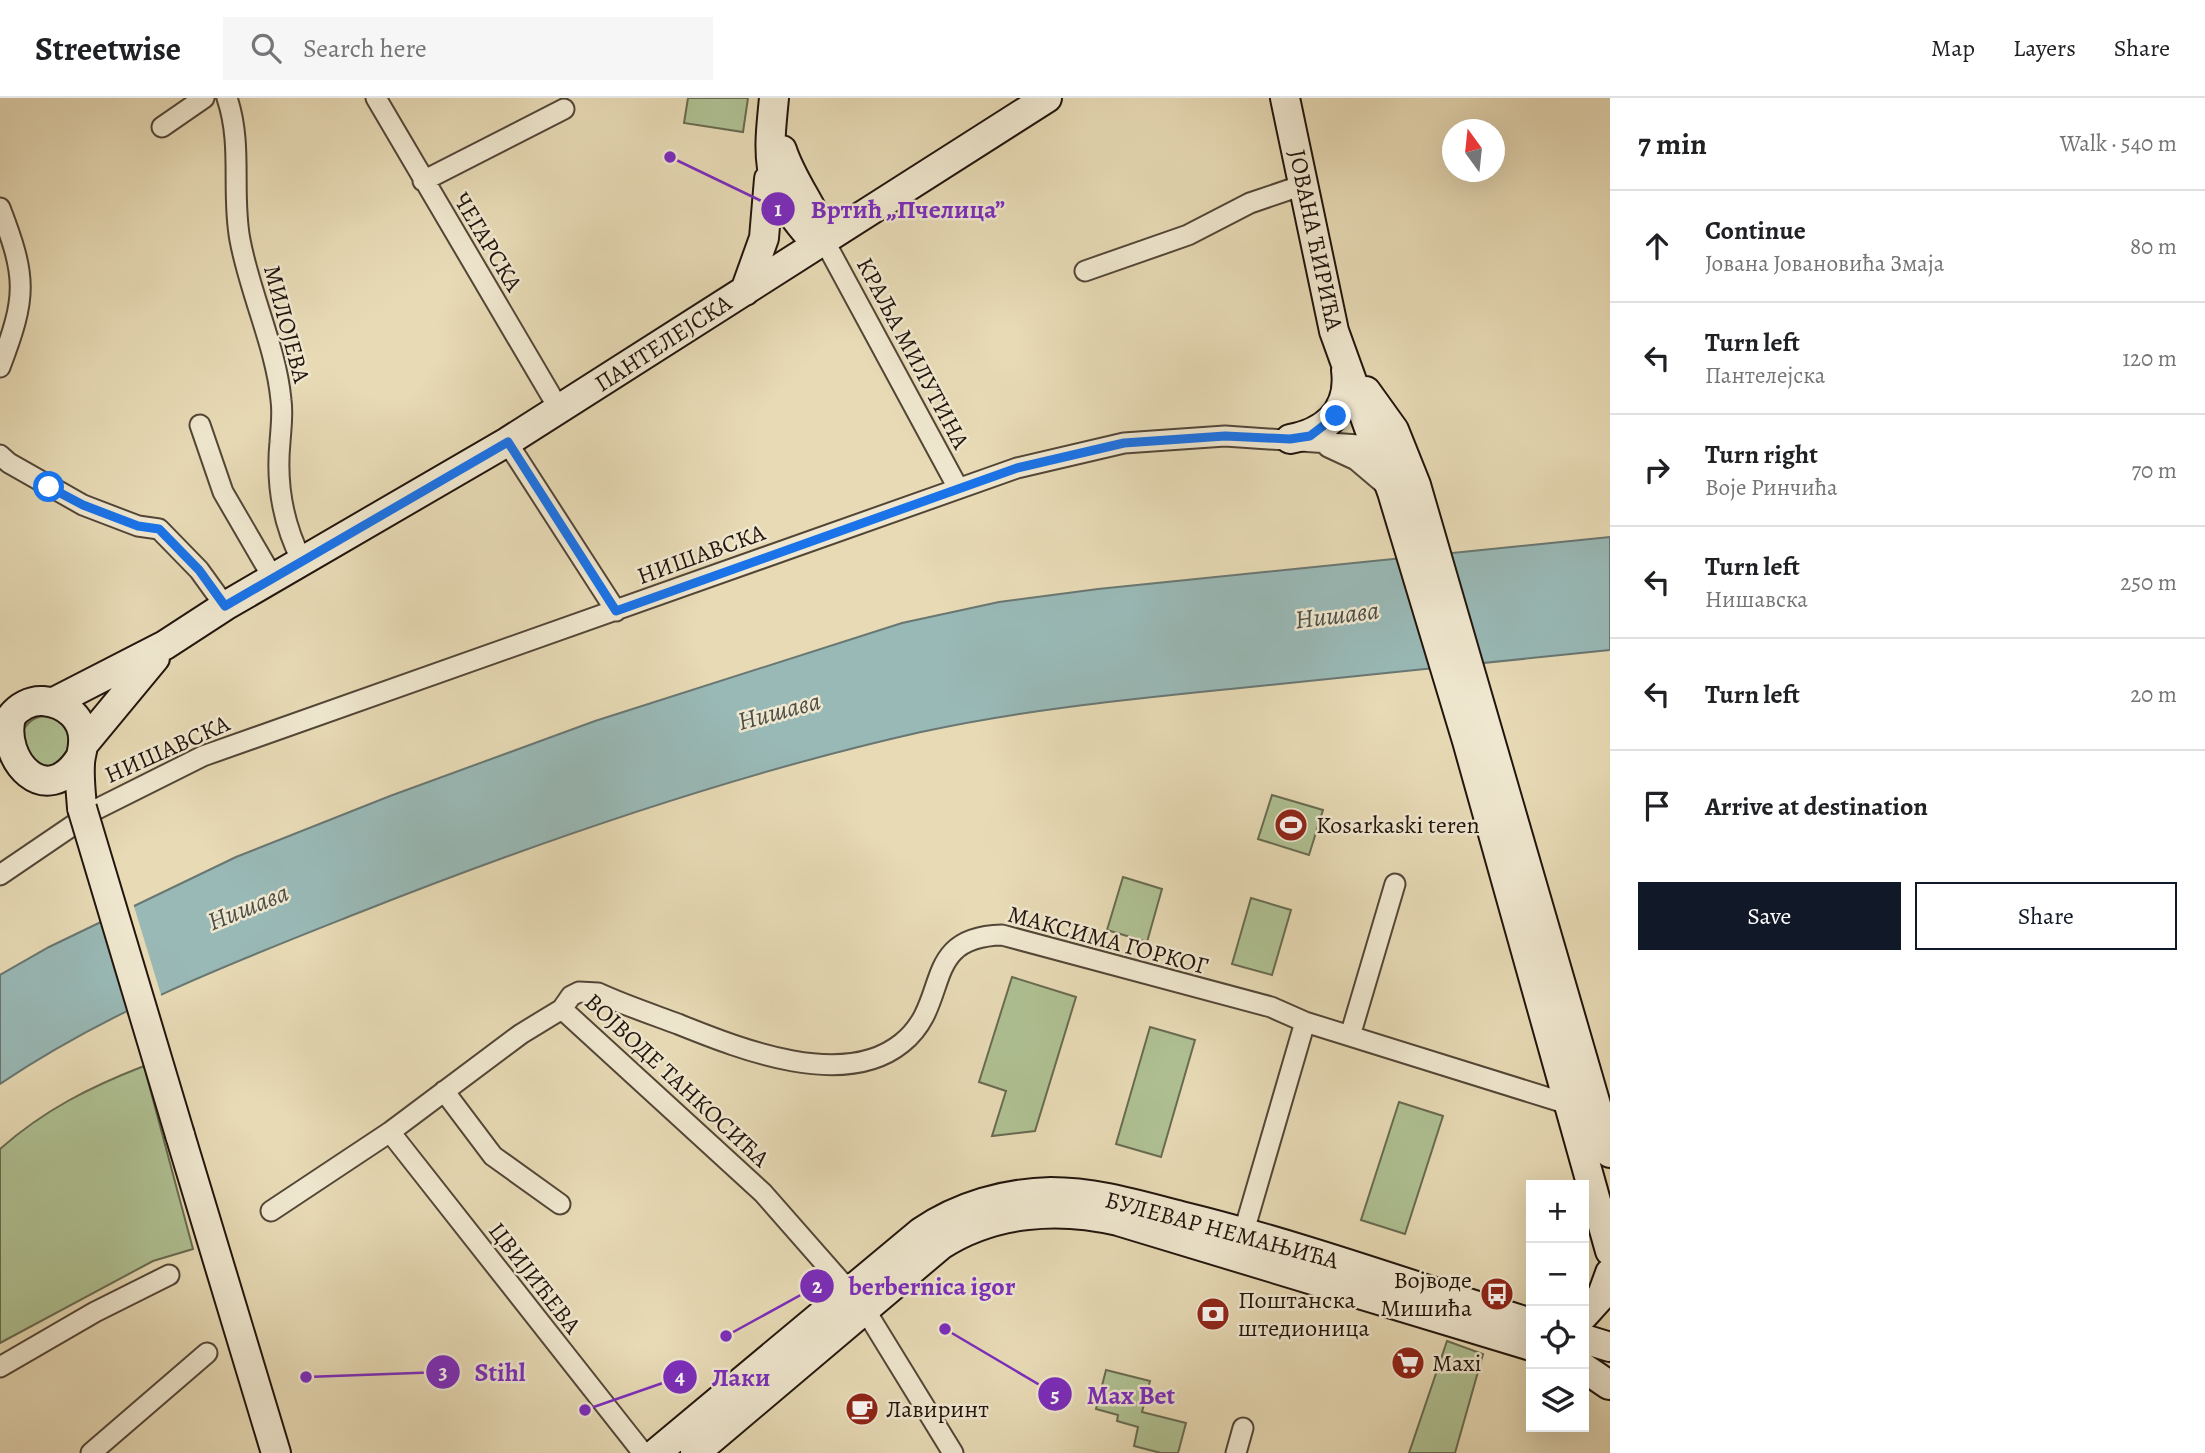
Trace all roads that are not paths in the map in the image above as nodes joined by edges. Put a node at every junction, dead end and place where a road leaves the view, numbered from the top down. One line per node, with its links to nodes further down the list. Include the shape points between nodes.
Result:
1 (204, 98): 8 (street)
2 (227, 98): 26 (street, МИЛОЈЕВА, via 237,142 239,237 278,378 283,420 280,487 290,534)
3 (376, 98): 10 (street, ЧЕГАРСКА)
4 (1047, 98): 13 (street, ПАНТЕЛЕЈСКА)
5 (1285, 98): 11 (street, ЈОВАНА ЋИРИЋА)
6 (564, 108): 10 (street)
7 (773, 108): 9 (street); 13 (street, via 788,168 819,220)
8 (162, 127)
9 (769, 166): 13 (street, via 787,209 813,240); 15 (street, via 764,238)
10 (423, 181): 18 (street, ЧЕГАРСКА)
11 (1303, 184): 14 (street, via 1250,203 1188,235); 17 (street, ЈОВАНА ЋИРИЋА, via 1334,331)
12 (0, 208): 16 (street, via 23,286 17,322)
13 (825, 242): 15 (street, ПАНТЕЛЕЈСКА); 24 (street, КРАЉА МИЛУТИНА)
14 (1085, 271)
15 (745, 291): 18 (street, ПАНТЕЛЕЈСКА)
16 (0, 367)
17 (1350, 370): 20 (street, via 1353,410 1348,424 1332,438); 22 (street, ЈОВАНА ЋИРИЋА); 25 (street, via 1394,430)
18 (559, 409): 21 (street, ПАНТЕЛЕЈСКА)
19 (200, 425): 27 (street, via 223,492)
20 (1302, 441): 22 (street, НИШАВСКА); 24 (street, НИШАВСКА, via 1225,436 1124,443 1017,468); 25 (street, via 1340,451)
21 (508, 442): 26 (street, ПАНТЕЛЕЈСКА); 29 (street)
22 (1377, 450): 25 (street, ЈОВАНА ЋИРИЋА)
23 (0, 455): 28 (street, via 83,505 159,529 199,570)
24 (958, 488): 29 (street, НИШАВСКА)
25 (1399, 489): 33 (street)
26 (302, 561): 27 (street, ПАНТЕЛЕЈСКА)
27 (273, 578): 28 (street, ПАНТЕЛЕЈСКА)
28 (225, 606): 30 (street, ПАНТЕЛЕЈСКА)
29 (616, 611): 37 (street, НИШАВСКА, via 203,756)
30 (165, 646): 31 (street, ПАНТЕЛЕЈСКА); 35 (street, ПАНТЕЛЕЈСКА)
31 (54, 702): 32 (street); 35 (street, via 76,718)
32 (12, 703): 34 (street)
33 (1478, 738): 45 (street); 47 (street)
34 (1, 747): 36 (street, via 19,774)
35 (82, 752): 36 (street, via 66,774); 37 (street)
36 (47, 782): 37 (street)
37 (84, 812): 38 (street, НИШАВСКА); 67 (street, bridge)
38 (0, 875)
39 (1395, 884): 42 (street)
40 (562, 1009): 43 (street, ВОЈВОДЕ ТАНКОСИЋА, via 579,992 598,993 755,1054 831,1064); 44 (street); 54 (street, ВОЈВОДЕ ТАНКОСИЋА, via 763,1193)
41 (1305, 1022): 42 (street, МАКСИМА ГОРКОГ); 43 (street, МАКСИМА ГОРКОГ, via 1271,1007 1002,935 977,936 948,953 926,1014 903,1043); 50 (street)
42 (1350, 1036): 45 (street, МАКСИМА ГОРКОГ)
43 (874, 1058)
44 (444, 1091): 46 (street); 48 (street, via 493,1156)
45 (1568, 1104): 51 (street)
46 (390, 1132): 49 (street); 68 (street, ЦВИЈИЋЕВА)
47 (1610, 1153)
48 (559, 1204)
49 (271, 1211)
50 (1244, 1231): 54 (street, БУЛЕВАР НЕМАЊИЋА, via 1102,1196 1050,1192 1007,1196 936,1222); 56 (street, БУЛЕВАР НЕМАЊИЋА)
51 (1610, 1251)
52 (1610, 1273): 55 (street, via 1602,1295)
53 (169, 1275): 61 (street)
54 (857, 1300): 58 (street, БУЛЕВАР НЕМАЊИЋА, via 957,1235 1017,1216 1063,1213 1118,1222); 69 (street); 70 (street); 71 (street, ВОЈВОДЕ ТАНКОСИЋА)
55 (1589, 1309)
56 (1526, 1321)
57 (1589, 1341): 59 (street)
58 (1526, 1344)
59 (1610, 1348)
60 (207, 1353): 66 (street)
61 (0, 1367)
62 (1585, 1369): 64 (street)
63 (1610, 1377): 64 (street)
64 (1610, 1386)
65 (1243, 1428): 72 (street)
66 (91, 1453)
67 (276, 1453)
68 (643, 1453)
69 (656, 1453)
70 (695, 1453)
71 (953, 1453)
72 (1236, 1453)

